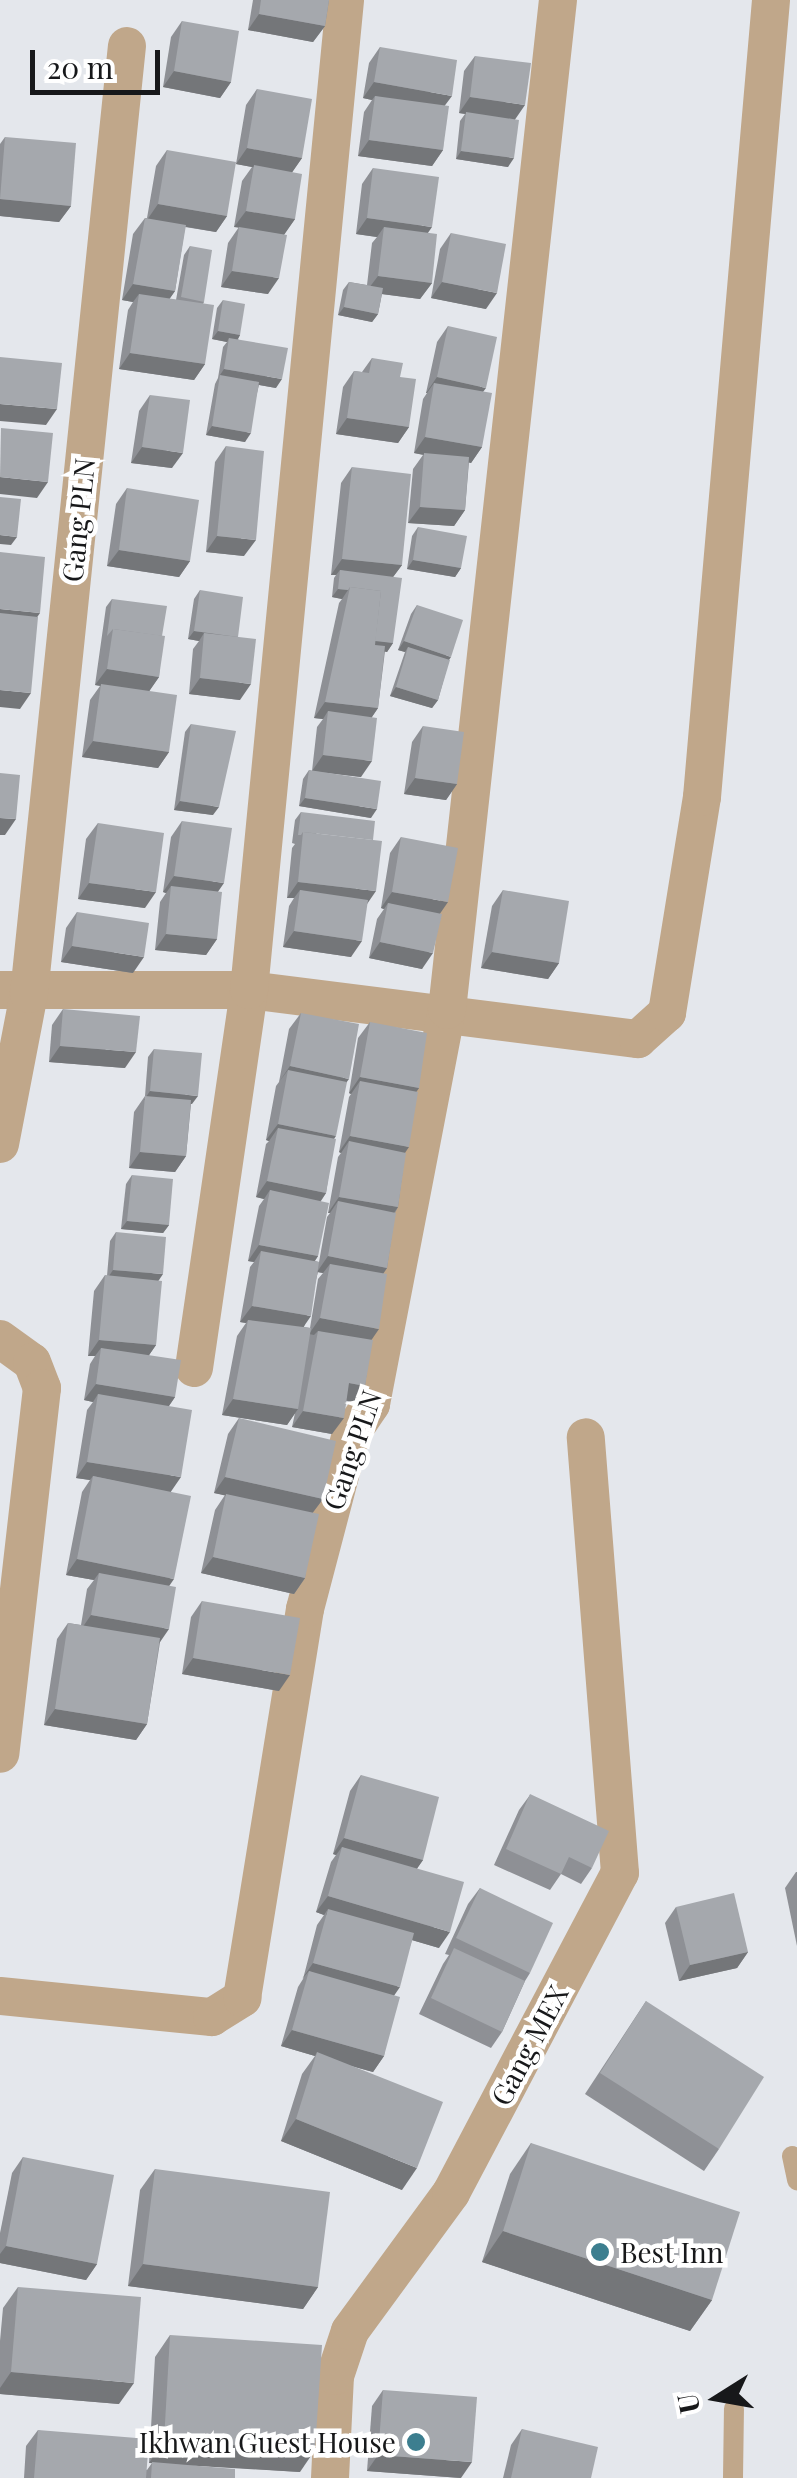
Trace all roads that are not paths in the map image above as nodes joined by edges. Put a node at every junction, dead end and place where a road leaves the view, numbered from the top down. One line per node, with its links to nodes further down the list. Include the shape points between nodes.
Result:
1 (345, 0): 5 (street)
2 (558, 0): 7 (street, Gang PLN)
3 (771, 0): 7 (street, via 702,797 675,989 667,1013 638,1039)
4 (127, 46): 6 (street, Gang PLN)
5 (249, 990): 6 (street); 7 (street); 10 (street)
6 (14, 992): 8 (street, Gang PLN)
7 (448, 1010): 13 (street, Gang PLN, via 371,1404 351,1434 305,1609 242,1998 212,2017)
8 (0, 1144)
9 (0, 1339): 12 (street, via 32,1362 42,1388)
10 (194, 1368)
11 (586, 1436): 17 (street, Gang MEX, via 620,1873 452,2193 350,2332 336,2376)
12 (0, 1754)
13 (0, 1996)
14 (792, 2156): 15 (lane)
15 (797, 2180)
16 (734, 2408): 18 (lane)
17 (330, 2478)
18 (732, 2478)

